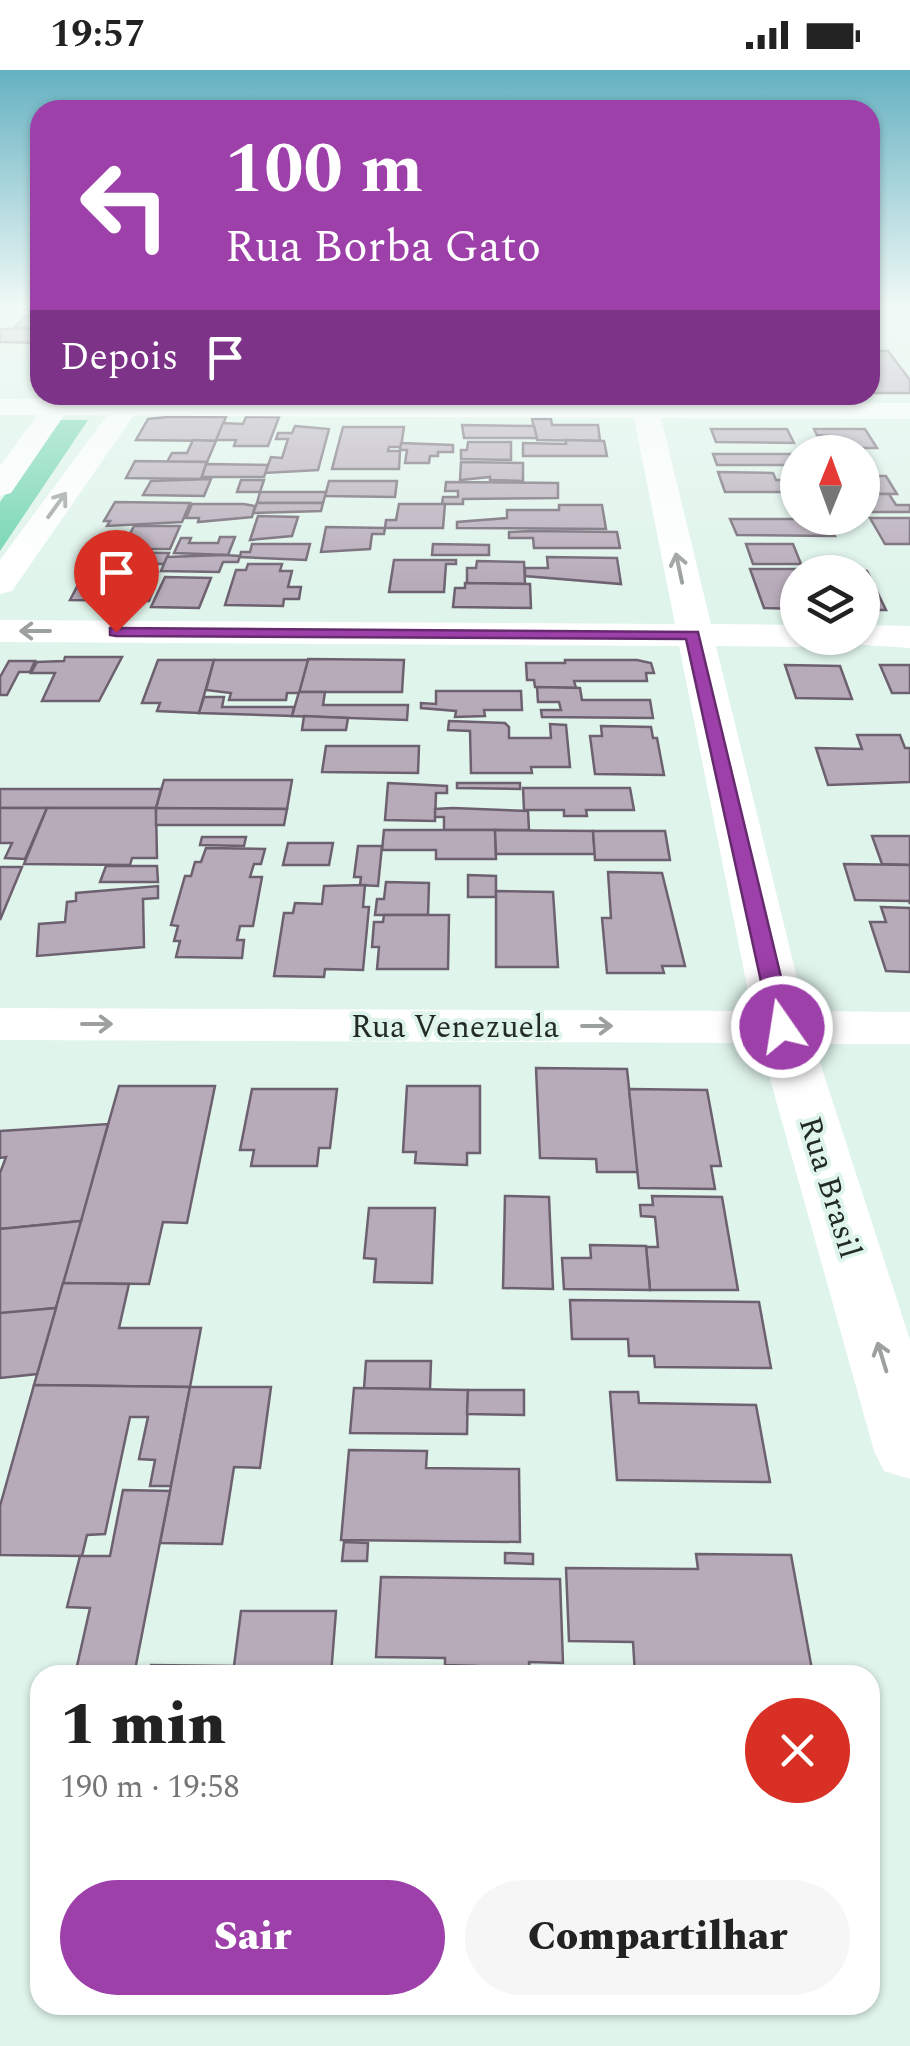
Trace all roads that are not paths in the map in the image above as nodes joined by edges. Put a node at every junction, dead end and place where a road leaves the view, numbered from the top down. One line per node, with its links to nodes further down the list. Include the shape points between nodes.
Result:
1 (30, 404): 6 (street)
2 (58, 405): 8 (street)
3 (129, 405): 9 (street, one-way to 3)
4 (645, 405): 11 (street, Rua Brasil, one-way to 4)
5 (733, 405): 7 (street)
6 (0, 407)
7 (910, 411)
8 (0, 488)
9 (0, 584)
10 (0, 631): 11 (street, one-way to 10)
11 (693, 635): 12 (street); 16 (street, Rua Brasil)
12 (780, 636)
13 (880, 636): 14 (street)
14 (910, 636)
15 (0, 1024): 16 (street, Rua Venezuela, one-way to 16)
16 (782, 1027): 17 (street, Rua Venezuela); 18 (street, Rua Brasil, one-way to 16)
17 (910, 1028)
18 (910, 1450)

